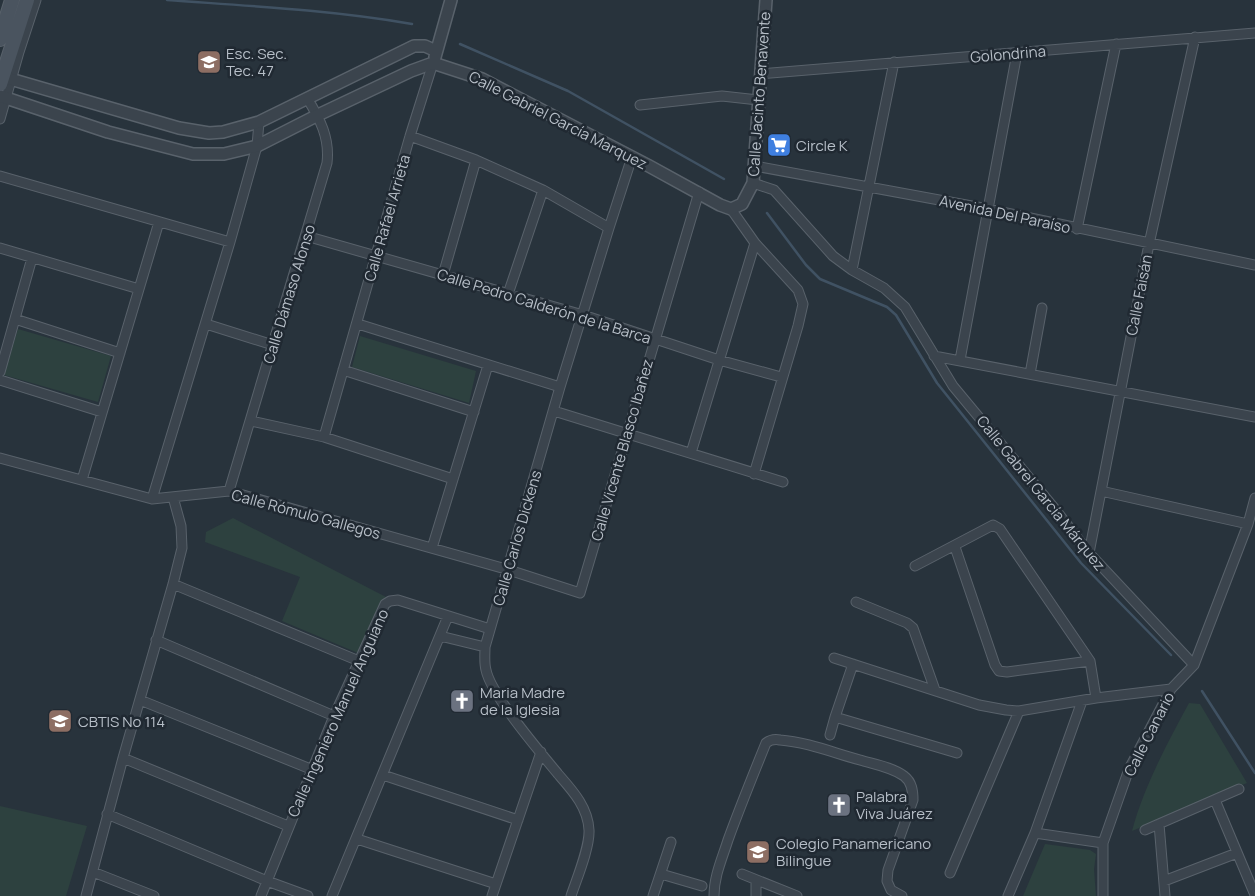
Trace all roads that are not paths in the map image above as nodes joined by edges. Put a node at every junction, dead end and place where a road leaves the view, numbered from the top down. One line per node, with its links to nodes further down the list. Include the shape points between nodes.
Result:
1 (12, 0): 8 (main road)
2 (27, 0): 10 (main road)
3 (36, 0): 10 (street)
4 (451, 0): 11 (street, Calle Rafael Arrieta)
5 (766, 0): 15 (street, Calle Jacinto Benavente)
6 (1255, 33): 7 (street, Golondrina)
7 (1195, 37): 9 (street, Golondrina); 42 (street, Calle Faisán)
8 (0, 39)
9 (1116, 44): 12 (street, Golondrina); 38 (street)
10 (10, 49): 16 (main road)
11 (436, 51): 14 (street, Calle Rafael Arrieta); 18 (street, via 414,46)
12 (1017, 53): 13 (street, Golondrina); 35 (street)
13 (894, 62): 15 (street, Golondrina); 31 (street)
14 (434, 63): 21 (street); 24 (street, Calle Rafael Arrieta); 26 (street, Calle Gabriel García Marquez, via 482,80)
15 (760, 74): 19 (street, Calle Jacinto Benavente)
16 (3, 79): 17 (street); 23 (street, via 179,128 223,132)
17 (3, 97): 22 (street); 25 (street, via 108,132 193,154 224,154)
18 (308, 98): 21 (street, Calle Dámaso Alonso); 23 (street)
19 (758, 100): 20 (street, via 722,96); 28 (street, Calle Jacinto Benavente)
20 (640, 105)
21 (318, 115): 25 (street); 39 (street, Calle Dámaso Alonso, via 327,139 328,153)
22 (0, 119)
23 (259, 122): 25 (street)
24 (410, 136): 27 (street); 44 (street, Calle Rafael Arrieta)
25 (257, 146): 40 (street)
26 (632, 157): 33 (street, Calle Gabriel García Marquez); 37 (street, Calle Carlos Dickens)
27 (476, 160): 32 (street); 48 (street)
28 (755, 166): 30 (street, Calle Jacinto Benavente); 31 (street, Avenida Del Paraíso)
29 (0, 176): 36 (street)
30 (753, 184): 34 (street, Calle Jacinto Benavente, via 742,204); 47 (street, Calle Gabrel García Márquez, via 774,190 833,256)
31 (869, 188): 35 (street, Avenida Del Paraíso); 47 (street)
32 (543, 190): 37 (street); 50 (street)
33 (699, 192): 34 (street, Calle Gabriel García Marquez); 56 (street, Calle Vicente Blasco Ibañez)
34 (732, 209): 41 (street)
35 (988, 209): 38 (street, Avenida Del Paraíso); 61 (street)
36 (159, 222): 40 (street); 49 (street)
37 (608, 228): 52 (street, Calle Carlos Dickens)
38 (1077, 229): 42 (street, Avenida Del Paraíso)
39 (306, 236): 44 (street, Calle Pedro Calderón de la Barca); 57 (street, Calle Dámaso Alonso)
40 (230, 242): 54 (street)
41 (755, 243): 60 (street); 66 (street, via 798,290 803,304)
42 (1149, 244): 46 (street, Avenida Del Paraíso); 69 (street, Calle Faisán)
43 (0, 248): 45 (street)
44 (376, 256): 48 (street, Calle Pedro Calderón de la Barca); 55 (street, Calle Rafael Arrieta)
45 (32, 258): 49 (street); 53 (street)
46 (1255, 266)
47 (852, 270): 59 (street, Calle Gabrel García Márquez, via 884,288 905,307)
48 (443, 275): 50 (street, Calle Pedro Calderón de la Barca)
49 (139, 289): 58 (street)
50 (508, 294): 52 (street, Calle Pedro Calderón de la Barca)
51 (1042, 308): 65 (street)
52 (583, 315): 56 (street, Calle Pedro Calderón de la Barca); 68 (street, Calle Carlos Dickens)
53 (14, 320): 58 (street); 64 (street)
54 (206, 324): 57 (street); 87 (street)
55 (358, 324): 62 (street); 63 (street, Calle Rafael Arrieta)
56 (655, 339): 60 (street, Calle Pedro Calderón de la Barca); 75 (street, Calle Vicente Blasco Ibañez)
57 (273, 345): 74 (street, Calle Dámaso Alonso)
58 (120, 353): 71 (street)
59 (934, 356): 61 (street); 91 (street, Calle Gabrel García Márquez, via 953,386)
60 (719, 360): 66 (street, Calle Pedro Calderón de la Barca); 77 (street)
61 (960, 360): 65 (street)
62 (488, 365): 68 (street); 72 (street)
63 (343, 370): 72 (street); 76 (street, Calle Rafael Arrieta)
64 (0, 372)
65 (1030, 374): 69 (street)
66 (781, 378): 79 (street)
67 (0, 380): 71 (street)
68 (560, 387): 70 (street, Calle Carlos Dickens)
69 (1119, 390): 73 (street); 83 (street, Calle Faisán)
70 (554, 411): 75 (street); 93 (street, Calle Carlos Dickens)
71 (102, 412): 81 (street)
72 (474, 412): 80 (street)
73 (1255, 417)
74 (251, 421): 76 (street); 84 (street, Calle Dámaso Alonso)
75 (628, 433): 77 (street); 95 (street, Calle Vicente Blasco Ibañez)
76 (324, 437): 80 (street)
77 (691, 453): 79 (street)
78 (0, 458): 81 (street, Calle Rómulo Gallegos)
79 (754, 474): 82 (street)
80 (453, 479): 90 (street)
81 (82, 480): 87 (street, Calle Rómulo Gallegos)
82 (783, 482)
83 (1100, 491): 88 (street); 91 (street, Calle Faisán)
84 (229, 492): 85 (street, Calle Rómulo Gallegos); 90 (street, Calle Rómulo Gallegos)
85 (173, 497): 87 (street, Calle Rómulo Gallegos); 94 (street, via 182,534)
86 (1255, 498): 88 (street, Calle Canario)
87 (152, 499)
88 (1248, 524): 106 (street, Calle Canario)
89 (955, 547): 92 (street); 103 (street, via 994,525 1000,529); 103 (street, via 999,671)
90 (432, 548): 93 (street, Calle Rómulo Gallegos)
91 (1089, 553): 106 (street, Calle Gabrel García Márquez)
92 (915, 566)
93 (509, 570): 95 (street, Calle Rómulo Gallegos); 98 (street, Calle Carlos Dickens)
94 (173, 584): 100 (street); 104 (street)
95 (580, 593)
96 (856, 602): 108 (street, via 913,628)
97 (448, 616): 98 (street, Calle Ingeniero Manuel Anguiano); 99 (street); 104 (street, Calle Ingeniero Manuel Anguiano, via 398,600 390,601 383,606)
98 (490, 628): 101 (street, Calle Carlos Dickens)
99 (440, 636): 101 (street); 120 (street)
100 (156, 640): 110 (street); 113 (street)
101 (485, 647): 116 (street, Calle Carlos Dickens, via 486,671 494,689)
102 (834, 658): 105 (street)
103 (1090, 661): 109 (street)
104 (359, 662): 113 (street, Calle Ingeniero Manuel Anguiano)
105 (853, 664): 108 (street); 114 (street)
106 (1194, 666): 107 (street, Calle Canario)
107 (1171, 688): 109 (street); 131 (street, Calle Canario, via 1129,769)
108 (935, 690): 112 (street, via 993,708)
109 (1096, 698): 111 (street)
110 (140, 700): 118 (street); 119 (street)
111 (1082, 701): 112 (street); 128 (street)
112 (1019, 710): 134 (street)
113 (334, 716): 119 (street, Calle Ingeniero Manuel Anguiano)
114 (834, 717): 115 (street); 117 (street)
115 (830, 735)
116 (541, 752): 124 (street); 149 (street, Calle Carlos Dickens, via 577,796 588,823 589,840)
117 (957, 753)
118 (123, 758): 123 (street); 126 (street)
119 (312, 770): 126 (street, Calle Ingeniero Manuel Anguiano)
120 (383, 775): 124 (street); 129 (street)
121 (1239, 789): 122 (street)
122 (1215, 800): 125 (street); 132 (street)
123 (107, 814): 133 (street); 138 (street)
124 (518, 820): 140 (street)
125 (1159, 824): 127 (street); 139 (street)
126 (288, 826): 138 (street, Calle Ingeniero Manuel Anguiano)
127 (1145, 830)
128 (1035, 833): 131 (street); 155 (street)
129 (356, 839): 140 (street); 147 (street)
130 (671, 842): 135 (street)
131 (1103, 843): 156 (street, Calle Canario)
132 (1237, 853): 139 (street); 142 (street)
133 (93, 872): 143 (street); 144 (street)
134 (950, 873)
135 (661, 874): 141 (street); 150 (street)
136 (742, 874): 137 (street)
137 (756, 880): 152 (street); 153 (street)
138 (268, 881): 145 (street, Calle Ingeniero Manuel Anguiano); 146 (street)
139 (1164, 881): 157 (street)
140 (496, 884): 148 (street)
141 (702, 886)
142 (1255, 895)
143 (86, 896)
144 (154, 896)
145 (261, 896)
146 (308, 896)
147 (332, 896)
148 (492, 896)
149 (571, 896)
150 (654, 896)
151 (714, 896): 154 (street, via 719,868 766,743 779,740 882,767 903,775 909,782 913,790 912,800 886,876 891,890)
152 (756, 896)
153 (797, 896)
154 (902, 896)
155 (1008, 896)
156 (1103, 896)
157 (1165, 896)

